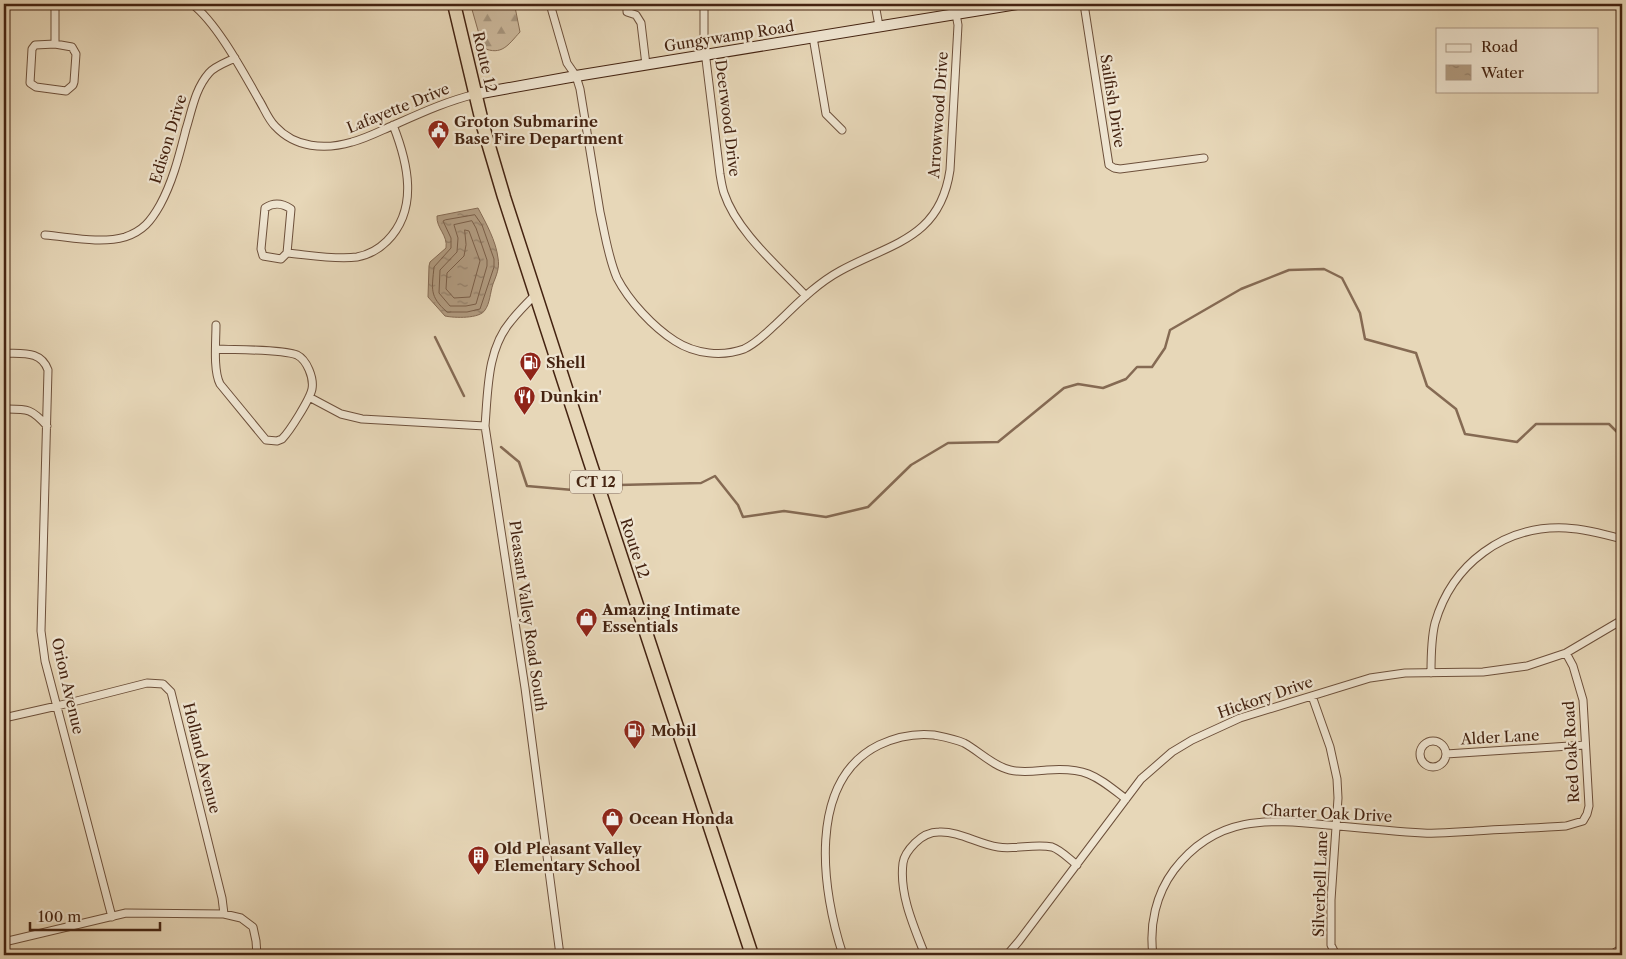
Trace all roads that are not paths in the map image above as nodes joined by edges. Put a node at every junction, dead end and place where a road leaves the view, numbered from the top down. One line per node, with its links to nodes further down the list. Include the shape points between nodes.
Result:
1 (55, 4): 13 (street)
2 (192, 4): 15 (street, Lafayette Drive)
3 (454, 4): 18 (highway, Route 12 / CT 12)
4 (550, 4): 17 (street, Arrowwood Drive, via 567,63)
5 (627, 4): 16 (street, via 627,12 636,15 641,23)
6 (704, 4): 14 (street, Deerwood Drive)
7 (875, 4): 11 (street)
8 (1017, 4): 10 (street, Gungywamp Road)
9 (1084, 4): 21 (street, Sailfish Drive, via 1109,164 1120,168)
10 (956, 14): 11 (street, Gungywamp Road); 25 (street, Arrowwood Drive, via 950,170 940,205 912,236 839,271)
11 (879, 26): 12 (street, Gungywamp Road)
12 (813, 37): 14 (street, Gungywamp Road); 20 (street, via 826,114)
13 (54, 44): 13 (street, via 35,45 32,49 30,83 36,87 66,91 74,82 76,54 72,47)
14 (706, 54): 16 (street, Gungywamp Road); 25 (street, Deerwood Drive, via 724,193 746,233)
15 (235, 58): 19 (street, Lafayette Drive, via 274,126 302,143 333,147 354,142); 22 (street, Edison Drive, via 210,71 200,84 167,192 141,231 123,238 98,240)
16 (646, 65): 17 (street, Gungywamp Road)
17 (576, 76): 18 (street, Gungywamp Road); 25 (street, Arrowwood Drive, via 611,262 624,290 658,328 678,344 693,350 727,353 755,343)
18 (476, 94): 19 (street, Lafayette Drive, via 455,99); 24 (highway, Route 12 / CT 12)
19 (393, 125): 23 (street, via 407,175 409,196 402,222 393,235 383,246 357,257)
20 (842, 130)
21 (1204, 158)
22 (45, 235)
23 (287, 253): 23 (street, via 291,209 285,204 272,203 265,208 263,256 281,259)
24 (536, 295): 32 (street, Pleasant Valley Road South, via 510,321 494,352); 52 (highway, Route 12 / CT 12)
25 (806, 296)
26 (216, 325): 27 (street)
27 (216, 349): 29 (street, via 298,356 304,360 312,379); 29 (street, via 220,384 266,440 282,439)
28 (4, 353): 31 (street, Orion Avenue, via 38,356 46,362)
29 (308, 397): 32 (street, via 341,414 362,419)
30 (4, 409): 31 (street, via 24,409 36,414)
31 (48, 426): 38 (street, Orion Avenue, via 42,632 45,662)
32 (485, 426): 51 (street, Pleasant Valley Road South, via 525,688)
33 (1622, 538): 36 (street, via 1564,528 1536,530 1510,537 1487,549 1462,571 1445,597 1434,625)
34 (1622, 620): 35 (street, Hickory Drive)
35 (1566, 653): 36 (street, Hickory Drive, via 1506,670); 40 (street, Red Oak Road, via 1581,687)
36 (1431, 672): 37 (street, Hickory Drive, via 1370,678)
37 (1312, 696): 42 (street, Hickory Drive, via 1240,718 1192,740 1154,766); 44 (street, Silverbell Lane, via 1330,747 1337,779)
38 (57, 706): 39 (street, Holland Avenue); 46 (street, Holland Avenue, via 148,683 163,684 171,692); 47 (street, Orion Avenue)
39 (4, 718)
40 (1586, 746): 41 (street, Alder Lane); 43 (street, Red Oak Road, via 1589,806)
41 (1446, 754)
42 (1126, 799): 45 (street, Hickory Drive); 53 (street, via 1086,772 1009,770 950,738 918,735 875,747 852,765 844,776 836,789 829,813 827,879)
43 (1583, 822): 44 (street, Charter Oak Drive, via 1566,826 1434,833)
44 (1336, 826): 56 (street, Charter Oak Drive, via 1289,821 1249,823 1214,834 1198,845 1162,887 1152,928); 57 (street, Silverbell Lane, via 1331,944)
45 (1077, 865): 54 (street, via 1052,847 1000,847 941,832 924,836 903,861 905,893); 55 (street, Hickory Drive)
46 (224, 914): 47 (street, via 126,913); 50 (street, via 241,918 253,927)
47 (112, 917): 48 (street)
48 (4, 942)
49 (1622, 948): 58 (street)
50 (257, 955)
51 (560, 955)
52 (752, 955)
53 (843, 955)
54 (925, 955)
55 (1007, 955)
56 (1153, 955)
57 (1336, 955)
58 (1611, 955)

